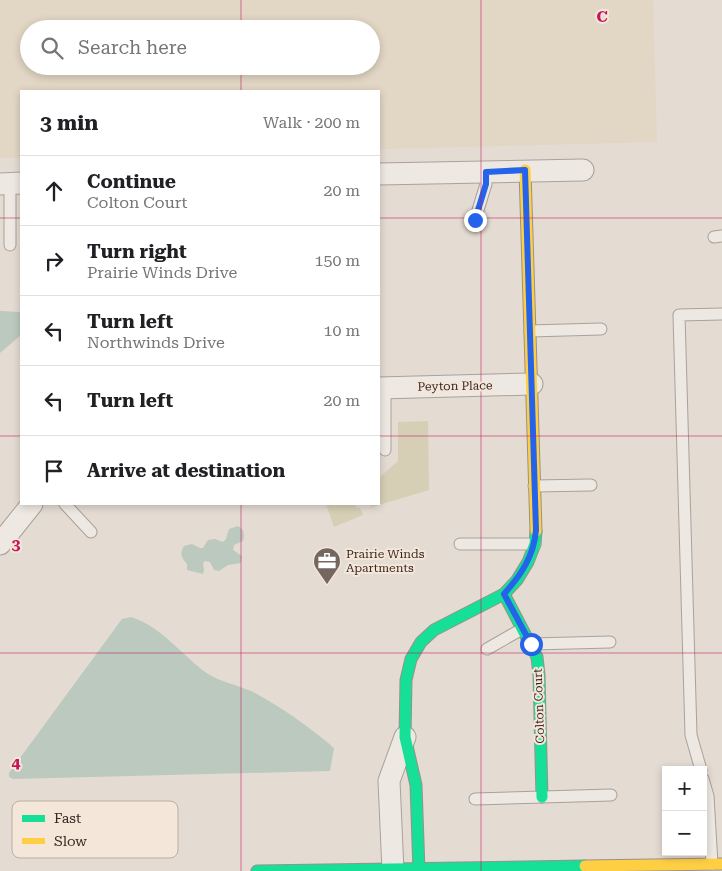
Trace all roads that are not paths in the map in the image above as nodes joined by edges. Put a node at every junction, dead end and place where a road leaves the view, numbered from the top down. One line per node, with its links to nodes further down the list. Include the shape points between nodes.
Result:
1 (525, 170): 2 (street); 3 (street); 10 (street)
2 (583, 170)
3 (486, 172): 4 (street); 6 (lane, via 486,184)
4 (380, 174)
5 (10, 183): 7 (lane)
6 (475, 220)
7 (10, 245)
8 (722, 314): 28 (lane, via 678,316 691,735)
9 (601, 329): 10 (lane)
10 (530, 331): 11 (street)
11 (532, 384): 12 (street, Peyton Place); 15 (street)
12 (380, 387): 13 (lane)
13 (385, 450)
14 (590, 485): 15 (lane)
15 (534, 486): 21 (street)
16 (31, 505): 19 (street)
17 (66, 505): 18 (lane)
18 (91, 532)
19 (0, 544)
20 (460, 544): 21 (lane)
21 (535, 544): 22 (street, via 517,580)
22 (504, 594): 23 (street, Colton Court); 27 (street, via 434,630 421,642 406,680)
23 (523, 629): 25 (street, Colton Court); 26 (lane)
24 (610, 642): 25 (lane)
25 (531, 644): 31 (street, Colton Court, via 537,657 539,675)
26 (487, 650)
27 (405, 738): 34 (street, via 416,785); 35 (street, via 390,781)
28 (700, 766)
29 (707, 793): 33 (lane)
30 (611, 795): 31 (lane)
31 (542, 797): 32 (lane)
32 (475, 799)
33 (715, 866): 34 (street)
34 (419, 869): 35 (street)
35 (393, 870): 36 (street)
36 (257, 871)

